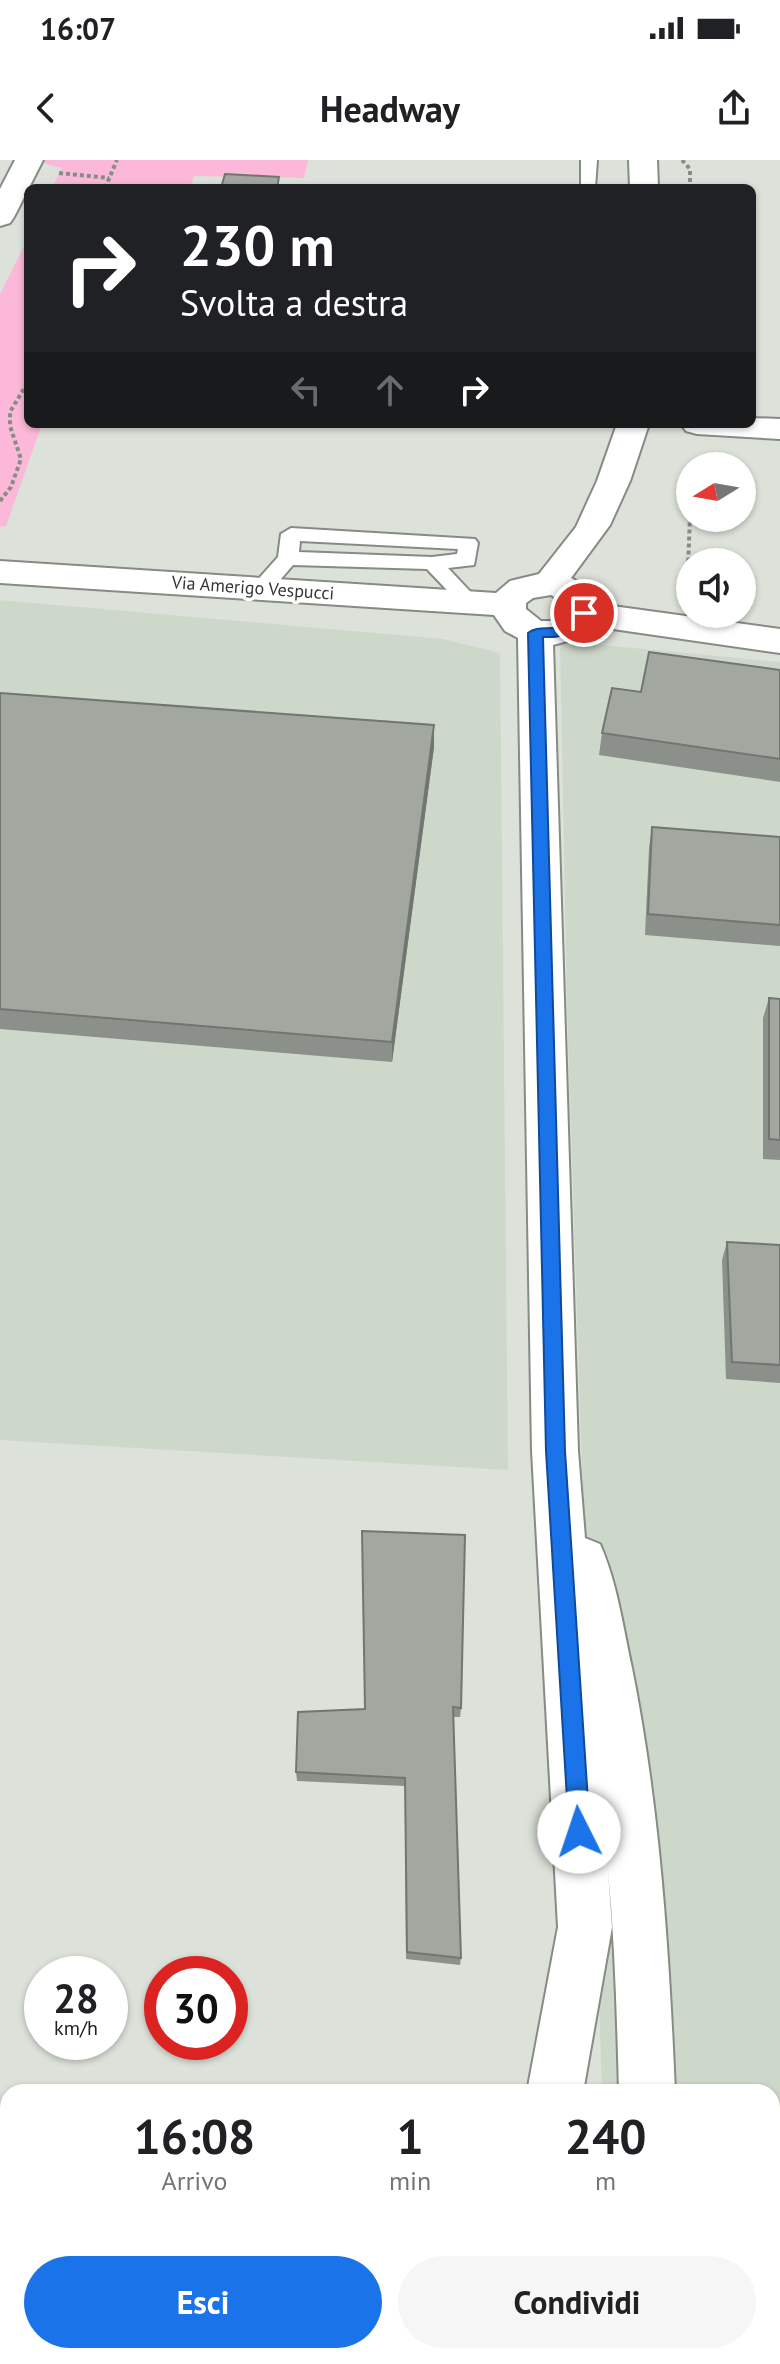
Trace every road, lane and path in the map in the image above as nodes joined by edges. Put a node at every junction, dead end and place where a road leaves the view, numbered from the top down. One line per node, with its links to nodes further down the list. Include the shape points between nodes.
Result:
1 (117, 160): 6 (path)
2 (589, 160): 8 (lane)
3 (643, 160): 9 (street)
4 (682, 160): 10 (path, via 690,169)
5 (27, 165): 6 (path); 11 (street)
6 (109, 178): 7 (path)
7 (107, 184)
8 (589, 184)
9 (644, 184)
10 (690, 184)
11 (0, 217)
12 (24, 386): 13 (path)
13 (8, 400)
14 (1, 416): 18 (path, via 21,459)
15 (632, 428): 23 (street, via 591,531)
16 (756, 428): 17 (street)
17 (780, 429)
18 (0, 501)
19 (689, 532): 28 (path, via 688,568)
20 (288, 558): 21 (lane); 21 (lane, via 291,534 468,543 467,560); 24 (lane)
21 (432, 563): 25 (lane)
22 (0, 572): 24 (street, Via Amerigo Vespucci)
23 (551, 583): 26 (street, via 580,598); 27 (street, via 514,592)
24 (261, 589): 25 (street, Via Amerigo Vespucci)
25 (470, 602): 27 (street, Via Amerigo Vespucci)
26 (584, 613): 27 (street, via 558,633); 28 (street)
27 (521, 619): 30 (street)
28 (665, 625): 29 (street)
29 (780, 641)
30 (555, 1451): 31 (street, via 585,1927); 32 (street, via 601,1631 623,1754 641,1919)
31 (556, 2084)
32 (647, 2084)

